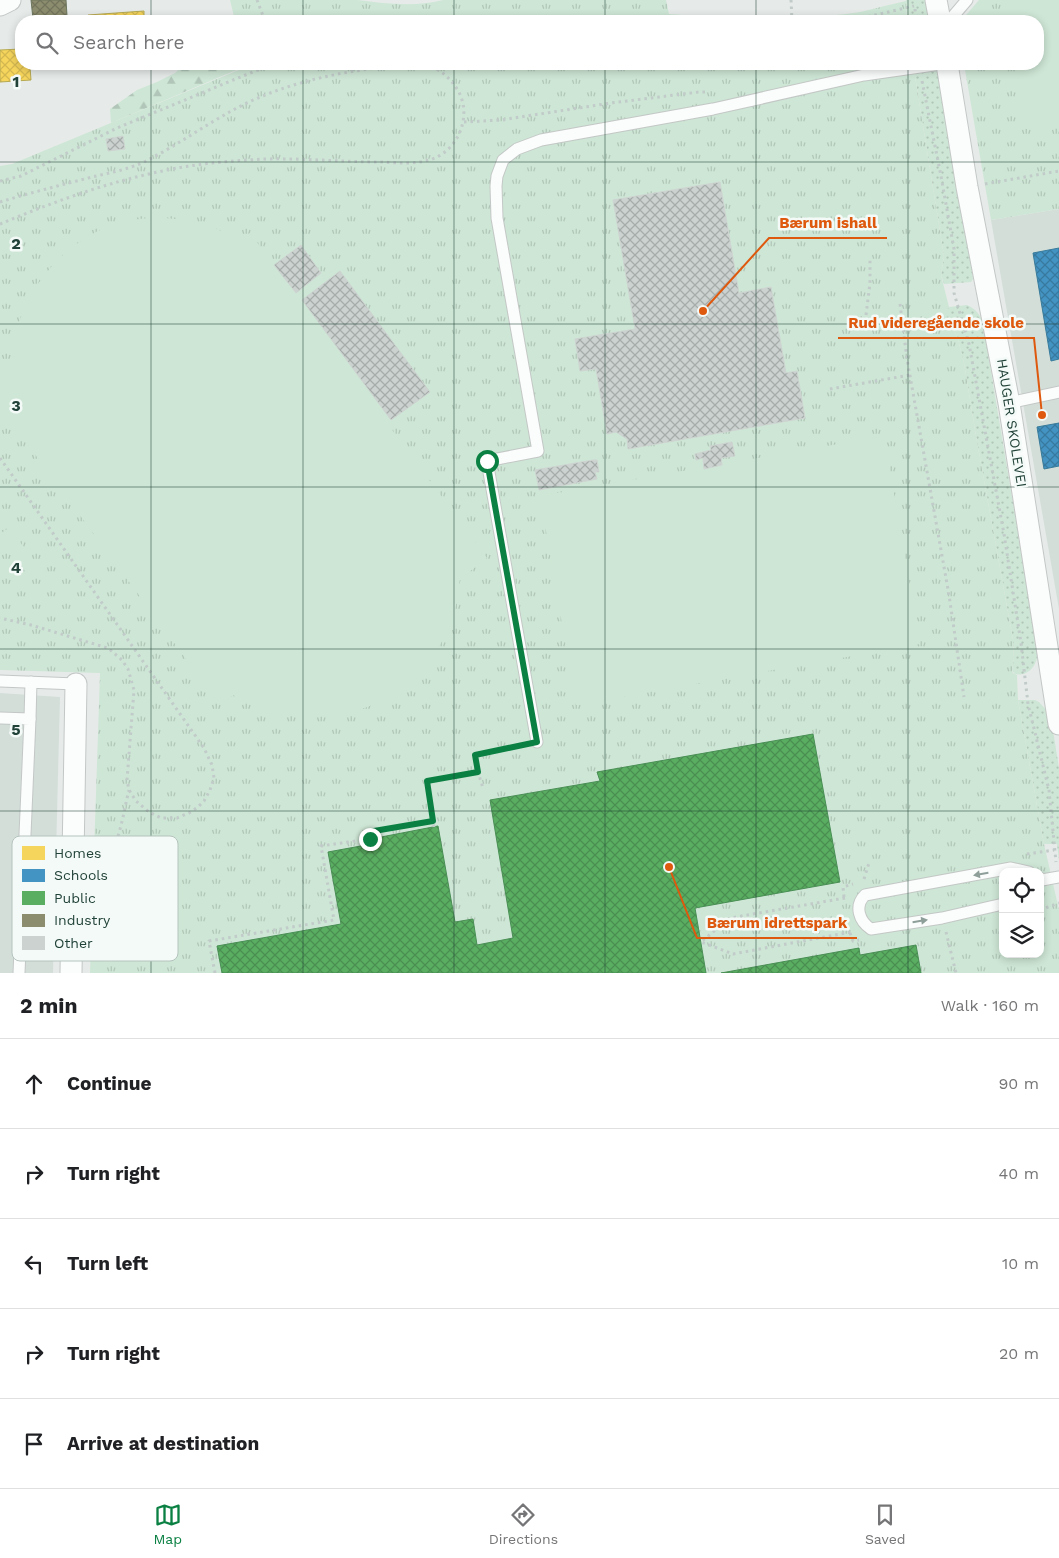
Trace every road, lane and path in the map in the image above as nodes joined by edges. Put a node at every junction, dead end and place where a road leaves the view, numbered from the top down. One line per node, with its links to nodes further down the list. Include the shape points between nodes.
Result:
1 (10, 0): 6 (street)
2 (257, 0): 8 (path)
3 (791, 0): 9 (path)
4 (936, 0): 11 (street)
5 (967, 0): 12 (lane)
6 (0, 5)
7 (914, 6): 10 (path)
8 (263, 15)
9 (792, 15)
10 (876, 15)
11 (939, 15)
12 (954, 15)
13 (257, 70): 22 (path, via 117,128 22,176)
14 (361, 70): 24 (path, via 268,94 235,109 145,161)
15 (440, 70): 20 (path, via 458,90 463,102)
16 (903, 70): 42 (lane, via 864,75 712,109 541,140 517,149 503,160 497,176 497,218 538,451 487,461)
17 (919, 70): 53 (path, via 954,249 954,293 970,344 1022,643 1028,704 1049,790)
18 (948, 70): 23 (street, HAUGER SKOLEVEI)
19 (717, 93): 20 (path, via 699,92 501,120)
20 (464, 122): 25 (path, via 450,148 425,161 264,160 201,165 108,186)
21 (1059, 171): 23 (path)
22 (0, 181)
23 (968, 187): 32 (street, HAUGER SKOLEVEI)
24 (0, 202)
25 (0, 224)
26 (870, 260): 28 (path)
27 (900, 304): 29 (path)
28 (866, 315)
29 (910, 375): 30 (path); 38 (path)
30 (830, 389)
31 (1059, 392): 32 (lane)
32 (1009, 403): 41 (street, HAUGER SKOLEVEI)
33 (0, 458): 45 (path, via 204,748 212,765 214,778 204,801 177,818 161,818 149,812)
34 (0, 618): 45 (path, via 108,648 122,660 134,690 126,780)
35 (0, 681): 36 (lane)
36 (31, 682): 37 (lane); 40 (lane)
37 (76, 684): 49 (street)
38 (964, 697)
39 (0, 718): 40 (lane)
40 (30, 719): 48 (lane)
41 (1059, 724)
42 (537, 742): 43 (path, via 475,755)
43 (478, 772): 44 (path); 46 (path, via 427,781)
44 (483, 788)
45 (129, 790): 50 (path)
46 (433, 821): 47 (path); 62 (path, via 368,832 370,839 320,846 334,920 209,941)
47 (434, 827)
48 (25, 836)
49 (73, 836)
50 (117, 836)
51 (869, 863): 55 (path)
52 (999, 870): 56 (lane, one-way to 56)
53 (1058, 877): 54 (lane)
54 (1044, 879)
55 (865, 882)
56 (865, 894): 61 (lane, via 861,899 860,919); 61 (path, via 730,918 701,942 733,954)
57 (1059, 903): 59 (path)
58 (999, 905): 60 (lane)
59 (1044, 909)
60 (942, 918): 61 (lane, one-way to 60); 63 (path)
61 (871, 929)
62 (215, 973)
63 (956, 973)

